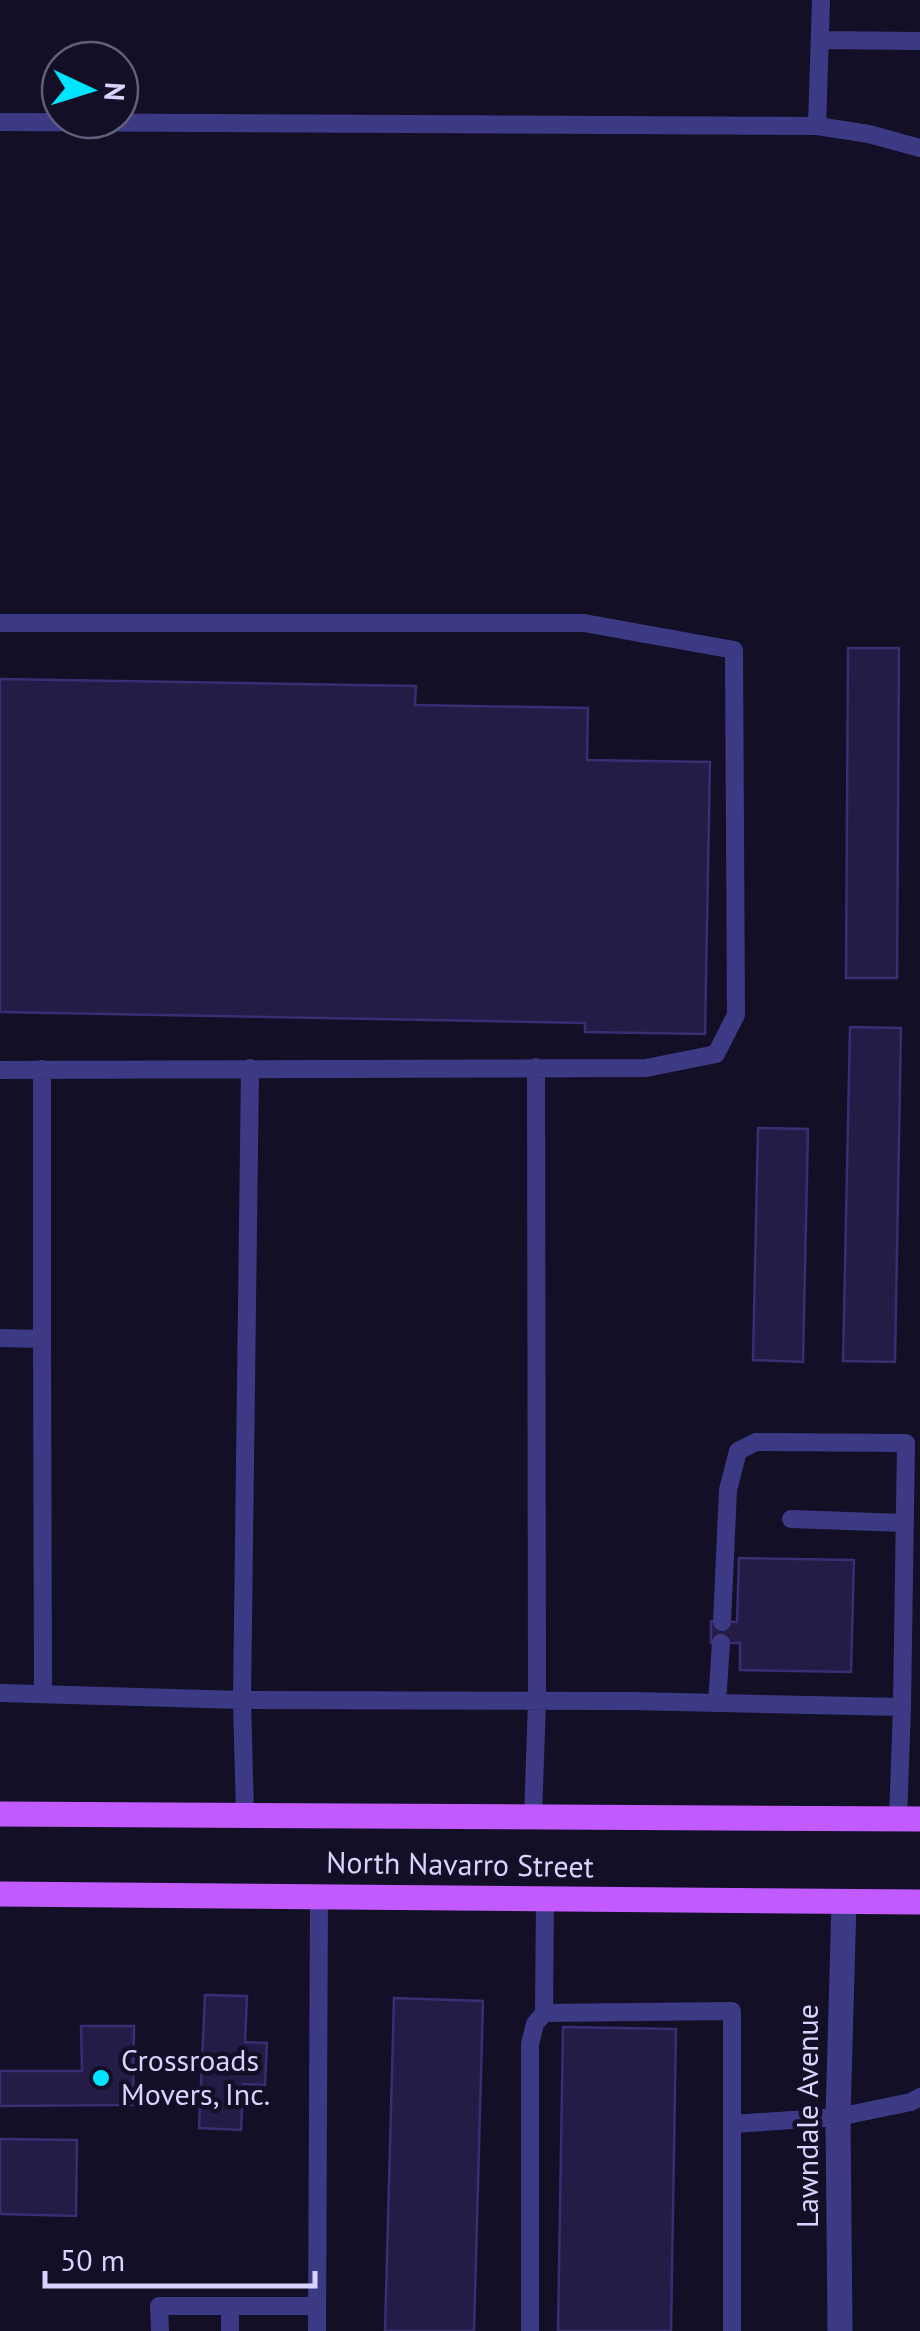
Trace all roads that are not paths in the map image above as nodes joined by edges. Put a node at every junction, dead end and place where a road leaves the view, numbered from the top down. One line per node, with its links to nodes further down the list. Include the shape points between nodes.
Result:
1 (820, 0): 2 (lane)
2 (820, 40): 3 (lane); 5 (lane)
3 (920, 40)
4 (0, 122): 5 (lane)
5 (817, 126): 6 (lane)
6 (920, 148)
7 (0, 622): 8 (lane, via 584,623 734,650 736,1015 716,1054 646,1068)
8 (536, 1067): 9 (lane); 21 (lane)
9 (250, 1068): 10 (lane); 20 (lane)
10 (42, 1069): 11 (lane); 13 (lane)
11 (0, 1070)
12 (0, 1338): 13 (lane)
13 (42, 1339): 19 (lane)
14 (792, 1519): 15 (lane)
15 (904, 1524): 16 (lane, via 906,1443 756,1442 738,1452 728,1490); 23 (lane)
16 (722, 1622)
17 (721, 1643): 22 (lane)
18 (0, 1693): 19 (lane)
19 (43, 1693): 20 (lane)
20 (242, 1700): 21 (lane); 25 (lane)
21 (537, 1701): 22 (lane); 26 (lane)
22 (717, 1703): 23 (lane)
23 (902, 1707): 27 (lane)
24 (0, 1814): 25 (main road, North Navarro Street)
25 (245, 1815): 26 (main road, North Navarro Street)
26 (534, 1817): 27 (main road, North Navarro Street)
27 (909, 1819)
28 (0, 1894): 29 (main road, North Navarro Street)
29 (319, 1896): 30 (main road, North Navarro Street); 38 (lane)
30 (545, 1898): 31 (main road, North Navarro Street); 33 (lane)
31 (844, 1902): 32 (main road, North Navarro Street); 35 (street, Lawndale Avenue)
32 (920, 1902)
33 (544, 2013): 36 (lane, via 732,2011); 42 (lane, via 530,2044)
34 (920, 2097): 35 (lane)
35 (838, 2117): 36 (lane); 44 (street, Lawndale Avenue)
36 (732, 2124): 43 (lane)
37 (230, 2306): 38 (lane); 39 (lane, via 159,2306); 40 (lane)
38 (318, 2306): 41 (lane)
39 (160, 2331)
40 (230, 2331)
41 (318, 2331)
42 (530, 2331)
43 (732, 2331)
44 (840, 2331)

